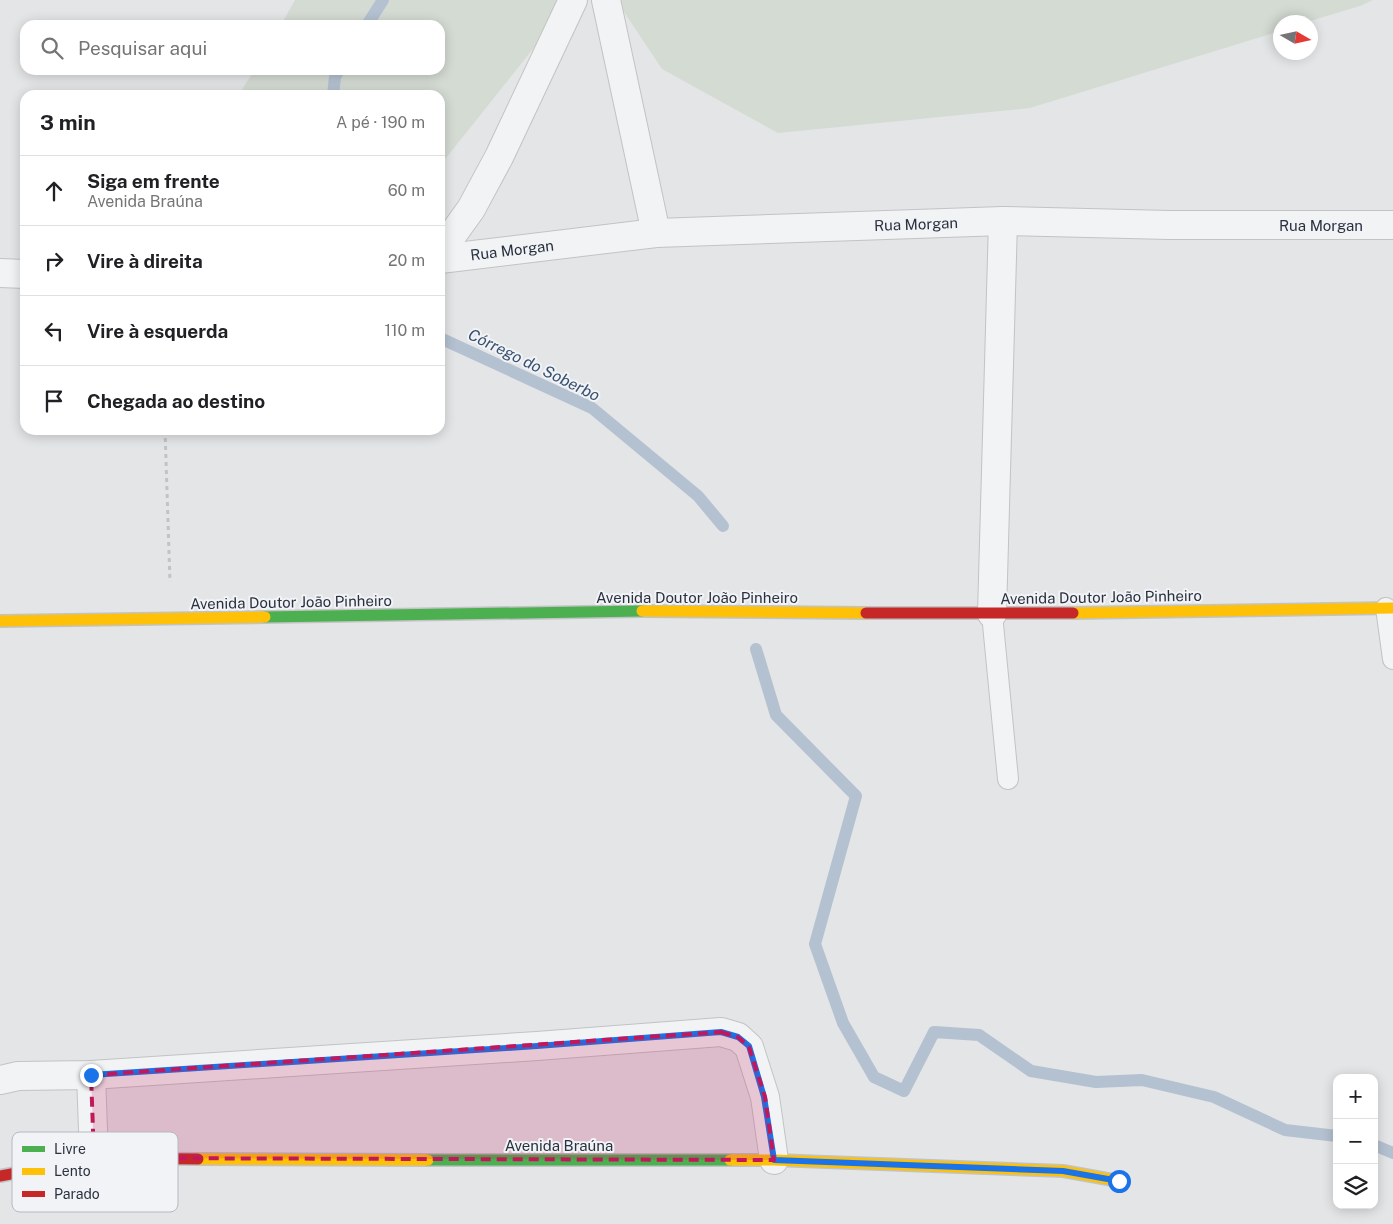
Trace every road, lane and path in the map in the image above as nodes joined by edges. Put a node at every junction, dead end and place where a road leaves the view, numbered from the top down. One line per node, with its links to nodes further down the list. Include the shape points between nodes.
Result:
1 (573, 0): 6 (street, via 499,157 471,209)
2 (606, 0): 5 (street)
3 (1003, 221): 4 (street, Rua Morgan); 5 (street, Rua Morgan); 12 (street)
4 (1393, 225)
5 (656, 232): 7 (street, Rua Morgan)
6 (445, 245)
7 (445, 258)
8 (0, 273): 9 (street)
9 (20, 274)
10 (165, 435): 13 (path)
11 (1389, 608): 12 (main road, Avenida Doutor João Pinheiro); 15 (lane)
12 (992, 614): 13 (main road, Avenida Doutor João Pinheiro, via 600,612); 16 (lane)
13 (172, 619): 14 (main road, Avenida Doutor João Pinheiro)
14 (0, 621)
15 (1393, 659)
16 (1008, 779)
17 (91, 1075): 18 (street, via 18,1076); 19 (street); 21 (street, via 721,1032 738,1037 749,1046 764,1097)
18 (0, 1080)
19 (93, 1132)
20 (178, 1159): 21 (main road, Avenida Braúna)
21 (774, 1160): 22 (main road, Avenida Braúna, via 1063,1171)
22 (1119, 1181)

